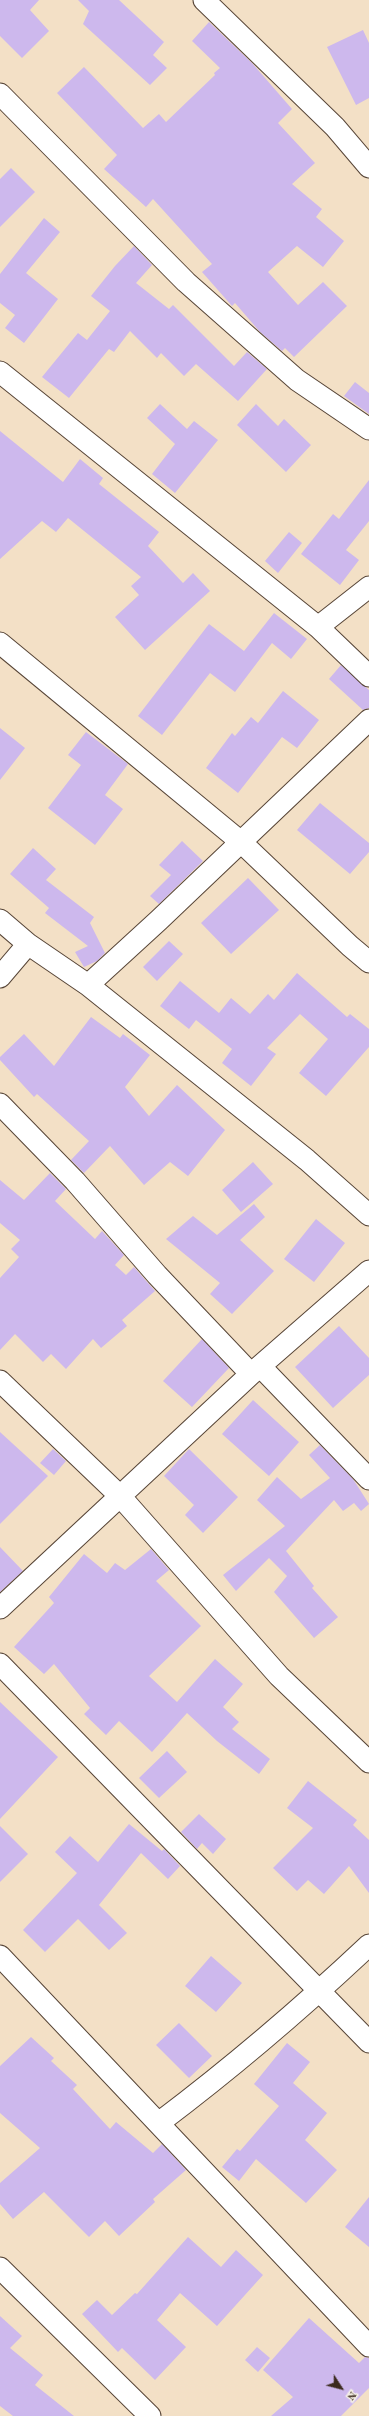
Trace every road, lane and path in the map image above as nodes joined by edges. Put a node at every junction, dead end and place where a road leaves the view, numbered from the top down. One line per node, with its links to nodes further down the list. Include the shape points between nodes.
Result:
1 (204, 0): 3 (street, via 335,127)
2 (0, 94): 5 (street, via 186,282 297,380)
3 (369, 167)
4 (0, 372): 7 (street)
5 (369, 429)
6 (369, 587): 7 (street)
7 (318, 626): 9 (street)
8 (0, 643): 11 (street)
9 (369, 676)
10 (369, 720): 11 (street)
11 (241, 842): 14 (street); 16 (street)
12 (0, 920): 13 (street)
13 (28, 944): 15 (street); 16 (street)
14 (369, 962)
15 (0, 977)
16 (88, 985): 18 (street, via 307,1160)
17 (0, 1104): 20 (street, via 75,1181 157,1275)
18 (369, 1215)
19 (369, 1270): 20 (street)
20 (255, 1370): 22 (street); 23 (street)
21 (0, 1381): 23 (street)
22 (369, 1479)
23 (120, 1496): 24 (street); 26 (street, via 279,1676)
24 (0, 1608)
25 (0, 1664): 29 (street)
26 (369, 1762)
27 (369, 1945): 29 (street)
28 (0, 1956): 31 (street)
29 (319, 1992): 30 (street); 31 (street, via 217,2079)
30 (369, 2042)
31 (160, 2122): 33 (street)
32 (0, 2268): 34 (street)
33 (369, 2346)
34 (150, 2416)

